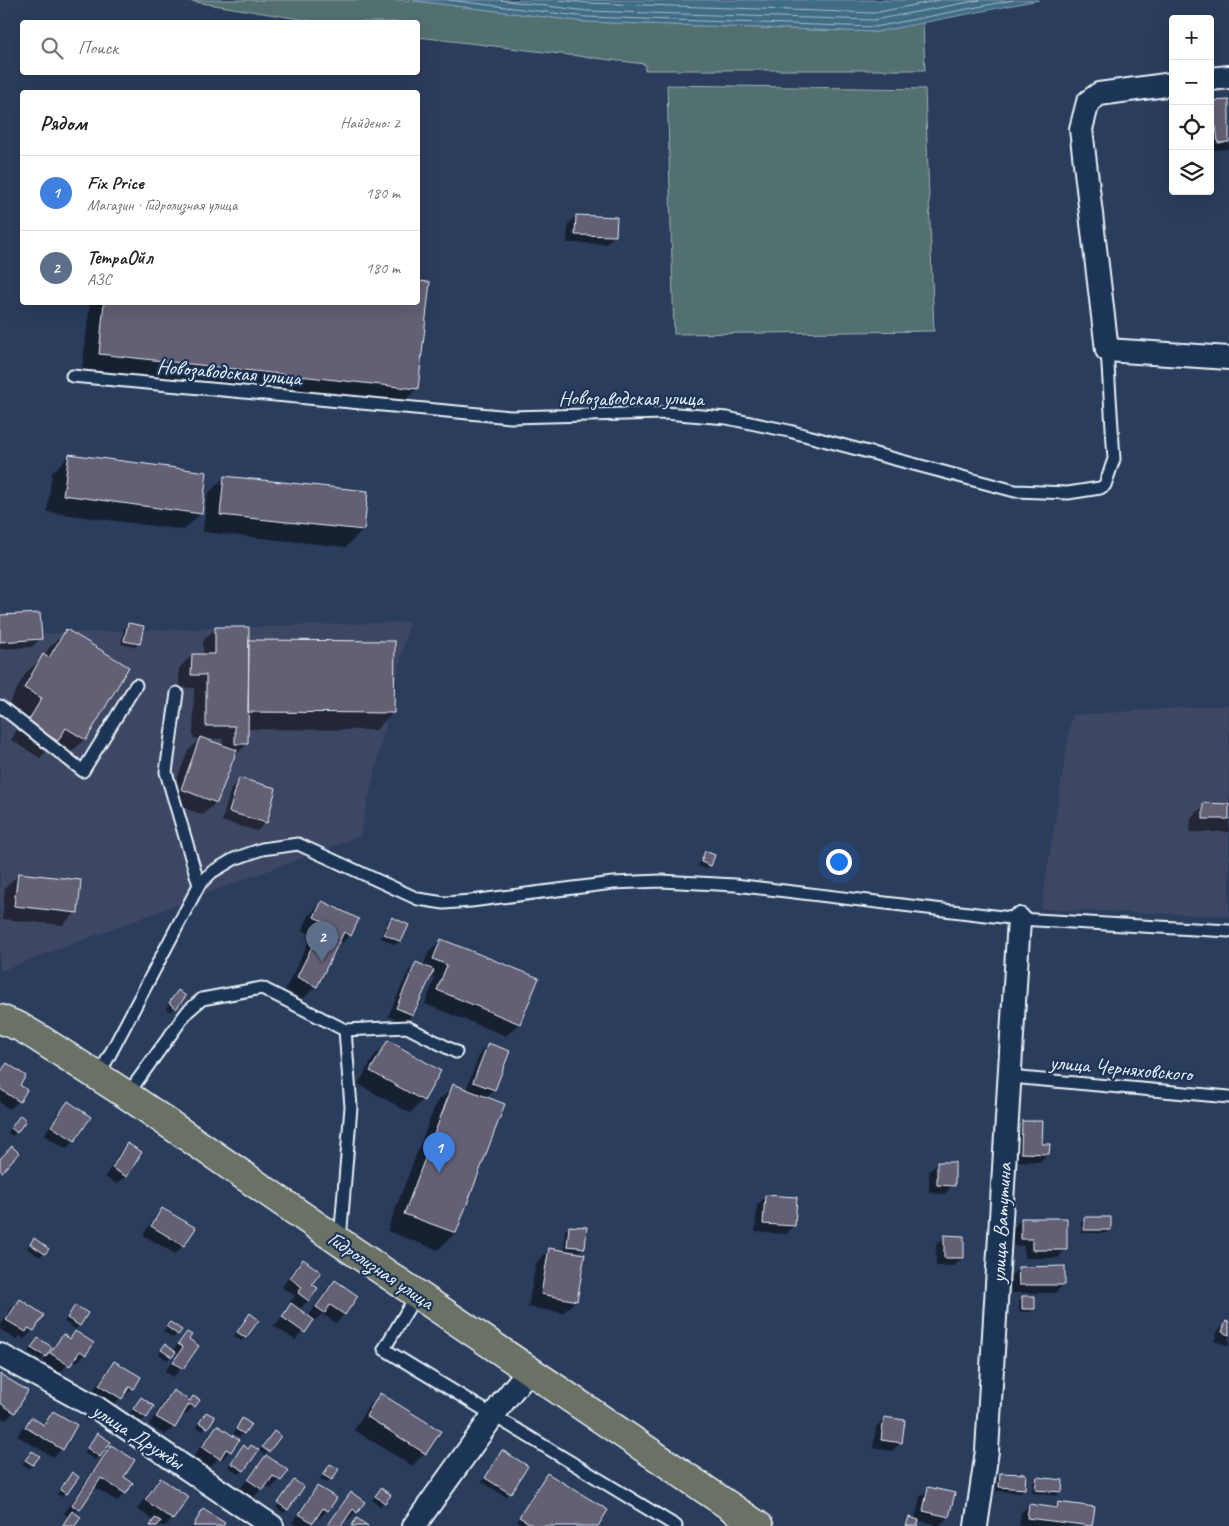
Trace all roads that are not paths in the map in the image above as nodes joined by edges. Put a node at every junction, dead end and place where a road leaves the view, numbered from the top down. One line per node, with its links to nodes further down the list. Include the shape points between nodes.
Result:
1 (1229, 76): 2 (street)
2 (1214, 78)
3 (1169, 85): 4 (street, via 1098,94 1088,102 1081,129)
4 (1107, 350): 5 (street); 6 (lane, Новозаводская улица, via 1114,459 1105,485 1068,492 1015,491 789,431 727,418 665,413 511,417)
5 (1229, 358)
6 (72, 376)
7 (136, 685): 9 (lane, via 83,771)
8 (178, 693): 10 (lane, via 166,772)
9 (0, 706)
10 (199, 885): 11 (lane, via 234,858 262,849 298,844 418,899 444,902 613,883 660,881 735,885); 16 (lane)
11 (1018, 919): 12 (lane); 17 (street, улица Ватутина)
12 (1229, 931)
13 (0, 1019): 16 (highway, Гидролизная улица, via 37,1037)
14 (345, 1030): 15 (lane, via 407,1028); 18 (lane, via 262,988 202,999 187,1012); 20 (lane, via 351,1107)
15 (456, 1052)
16 (98, 1077): 18 (highway, Гидролизная улица)
17 (1009, 1077): 19 (lane, улица Черняховского); 29 (street, улица Ватутина, via 987,1451)
18 (126, 1095): 20 (highway, Гидролизная улица)
19 (1229, 1097)
20 (340, 1242): 21 (highway, Гидролизная улица)
21 (417, 1294): 23 (highway, Гидролизная улица); 24 (lane, via 384,1349)
22 (0, 1354): 25 (street, улица Дружбы, via 97,1408)
23 (529, 1370): 24 (street); 28 (highway, Гидролизная улица)
24 (494, 1416): 26 (street); 27 (lane)
25 (272, 1526)
26 (414, 1526)
27 (676, 1526)
28 (759, 1526)
29 (976, 1526)

